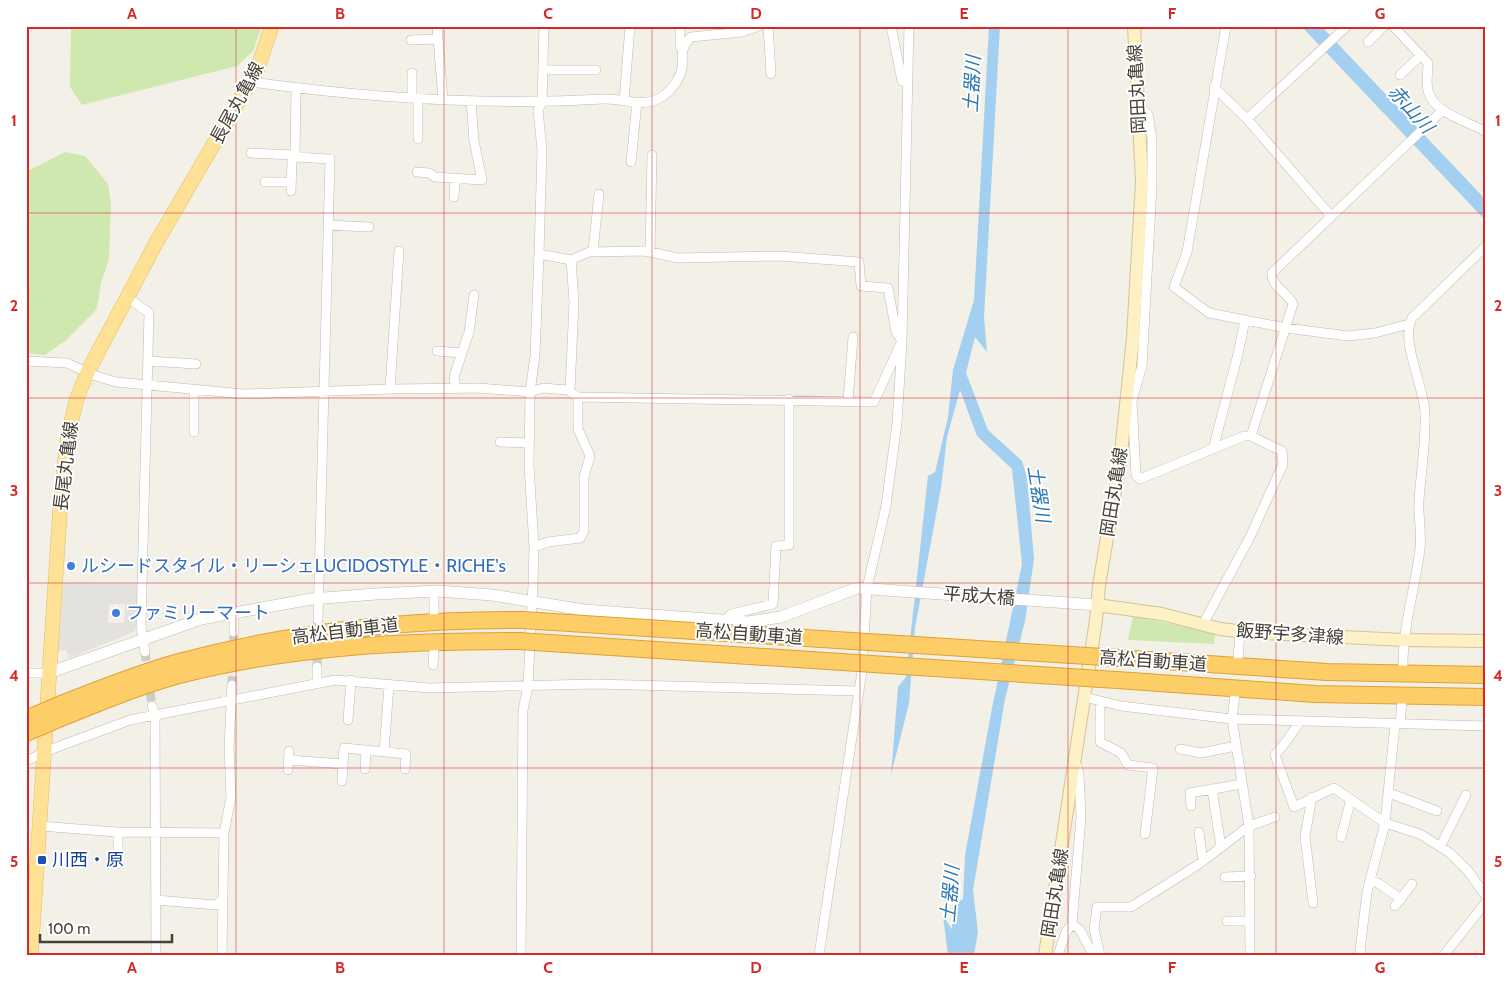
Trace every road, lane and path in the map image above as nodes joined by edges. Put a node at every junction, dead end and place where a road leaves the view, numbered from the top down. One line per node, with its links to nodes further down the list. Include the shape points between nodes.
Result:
1 (272, 26): 25 (main road, 長尾丸亀線)
2 (438, 26): 15 (street)
3 (544, 26): 20 (street)
4 (630, 26): 32 (street)
5 (680, 26): 18 (street, via 680,47)
6 (759, 26): 18 (street, via 742,32 691,36)
7 (768, 26): 23 (street)
8 (891, 26): 26 (street, via 902,81)
9 (909, 26): 26 (street)
10 (1134, 26): 79 (main road, 岡田丸亀線, via 1142,181)
11 (1226, 26): 27 (street)
12 (1346, 26): 36 (street)
13 (1384, 26): 17 (street)
14 (1393, 26): 19 (street)
15 (438, 39): 16 (street); 30 (street)
16 (411, 40)
17 (1368, 42)
18 (683, 49): 34 (street, via 682,72 673,87 661,98)
19 (1421, 55): 24 (street); 35 (street, via 1428,63 1431,98)
20 (543, 70): 21 (street); 33 (street)
21 (596, 70)
22 (412, 73): 29 (street)
23 (772, 74)
24 (1400, 74)
25 (250, 82): 28 (street); 58 (main road, 長尾丸亀線)
26 (907, 83): 63 (street)
27 (1214, 87): 36 (street); 59 (street, via 1187,252 1174,287 1209,313)
28 (296, 88): 29 (street); 41 (street)
29 (415, 99): 30 (street); 38 (street)
30 (443, 100): 31 (street)
31 (471, 101): 33 (street); 44 (street, via 474,141 482,180)
32 (624, 101): 33 (street); 34 (street)
33 (542, 102): 55 (street, via 538,110 542,150)
34 (637, 102): 42 (street)
35 (1443, 110): 37 (street); 48 (street)
36 (1247, 119): 48 (street)
37 (1486, 132)
38 (418, 139)
39 (251, 153): 41 (street)
40 (652, 155): 54 (street)
41 (295, 156): 45 (street, via 291,186); 49 (street, via 330,159)
42 (631, 162)
43 (417, 172): 44 (street)
44 (455, 178): 47 (street)
45 (265, 182)
46 (599, 194): 53 (street)
47 (454, 197)
48 (1331, 216): 61 (street, via 1272,273 1272,280 1292,304)
49 (328, 225): 50 (street); 74 (street)
50 (369, 226)
51 (1486, 246): 60 (street)
52 (399, 251): 72 (street)
53 (593, 251): 54 (street); 56 (street)
54 (650, 252): 63 (street, via 678,258 779,256 859,262 861,286 888,288 896,332)
55 (539, 254): 56 (street); 76 (street, via 535,356)
56 (571, 260): 75 (street, via 574,302)
57 (474, 295): 65 (street, via 469,332)
58 (127, 297): 67 (street, via 149,312); 69 (main road, 長尾丸亀線)
59 (1245, 320): 61 (street); 85 (street)
60 (1409, 324): 61 (street, via 1348,336); 100 (street, via 1408,339 1424,398 1426,441 1419,503 1420,548)
61 (1286, 328): 82 (street)
62 (853, 337): 80 (street)
63 (902, 341): 80 (street, via 874,402); 87 (street, via 898,423)
64 (437, 351): 65 (street)
65 (462, 353): 73 (street, via 454,377)
66 (26, 361): 69 (street, via 67,363)
67 (148, 361): 68 (street); 70 (street)
68 (196, 364)
69 (88, 371): 70 (street, via 116,382); 109 (main road, 長尾丸亀線, via 68,435)
70 (148, 385): 71 (street); 99 (street)
71 (194, 389): 74 (street, via 244,394); 81 (street)
72 (390, 389): 73 (street); 74 (street)
73 (456, 389): 76 (street)
74 (324, 390): 89 (street)
75 (570, 391): 76 (street, via 543,388); 77 (street)
76 (530, 392): 84 (street)
77 (578, 397): 78 (street); 86 (street, via 578,429 590,456 584,477 584,531 580,538)
78 (789, 399): 80 (street); 95 (street, via 789,545 776,546 773,604 731,614)
79 (1129, 400): 85 (street, via 1136,475 1140,480); 91 (main road, 岡田丸亀線)
80 (848, 401)
81 (194, 432)
82 (1251, 436): 85 (street); 96 (street, via 1282,451 1283,464 1250,537)
83 (500, 442): 84 (street)
84 (529, 443): 86 (street)
85 (1212, 449)
86 (534, 547): 90 (street)
87 (872, 588): 91 (street, 平成大橋); 95 (street, 平成大橋, via 840,592 781,617 748,622); 116 (street)
88 (434, 591): 89 (street, 平成大橋); 90 (street, 平成大橋, via 492,595); 93 (street)
89 (318, 598): 92 (street, 平成大橋); 94 (street)
90 (531, 602): 95 (street, 平成大橋, via 584,610); 115 (street)
91 (1097, 605): 96 (main road, 飯野宇多津線, via 1162,614); 118 (main road, 岡田丸亀線)
92 (234, 612): 98 (street); 99 (street, 平成大橋)
93 (434, 614)
94 (318, 620)
95 (725, 621)
96 (1203, 624): 97 (main road, 飯野宇多津線)
97 (1240, 631): 100 (main road, 飯野宇多津線); 104 (street)
98 (234, 632)
99 (142, 638): 103 (street); 109 (street, 平成大橋)
100 (1403, 640): 101 (main road, 飯野宇多津線); 106 (street)
101 (1486, 641)
102 (434, 650): 105 (street)
103 (144, 652)
104 (1238, 659)
105 (433, 665)
106 (1403, 665)
107 (317, 667): 112 (street)
108 (26, 673): 109 (street)
109 (48, 673): 136 (main road, 長尾丸亀線)
110 (1486, 675): 124 (highway, 高松自動車道, bridge, via 1327,672 522,620 456,619 285,639 179,662 116,683)
111 (351, 680): 112 (street); 114 (street); 127 (street)
112 (317, 683): 120 (street)
113 (232, 685): 120 (street)
114 (389, 685): 115 (street, via 430,688); 135 (street)
115 (528, 686): 116 (street, via 596,684); 181 (street, via 523,710)
116 (858, 690): 182 (street)
117 (1235, 695): 126 (street)
118 (1084, 697): 121 (street); 137 (main road, 岡田丸亀線)
119 (1486, 697): 124 (highway, 高松自動車道, bridge, via 1315,694 519,641 393,643 286,653 183,674)
120 (232, 700): 123 (street); 159 (street, via 229,748 231,797)
121 (1100, 701): 126 (street); 160 (street, via 1100,742 1121,753 1128,764 1153,768)
122 (1402, 701): 129 (street)
123 (154, 710): 136 (street); 158 (street)
124 (61, 711): 125 (highway, 高松自動車道, bridge); 131 (highway, 高松自動車道, bridge)
125 (26, 719)
126 (1232, 719): 128 (street); 132 (street)
127 (348, 720)
128 (1300, 721): 129 (street); 148 (street, via 1275,755 1294,807)
129 (1398, 724): 130 (street); 146 (street)
130 (1486, 726)
131 (26, 733)
132 (1236, 746): 133 (street, via 1202,753); 144 (street)
133 (1180, 748)
134 (366, 750): 135 (street); 139 (street, via 344,748); 140 (street)
135 (384, 752): 141 (street, via 406,754)
136 (44, 753): 138 (street); 154 (main road, 長尾丸亀線)
137 (1074, 760): 177 (street, via 1081,817); 183 (main road, 岡田丸亀線)
138 (26, 762)
139 (343, 764): 142 (street, via 289,755); 143 (street)
140 (365, 769)
141 (405, 769)
142 (288, 770)
143 (342, 781)
144 (1242, 784): 145 (street); 155 (street)
145 (1212, 789): 150 (street, via 1190,793); 162 (street)
146 (1389, 792): 151 (street); 153 (street)
147 (1466, 795): 163 (street)
148 (1312, 797): 149 (street, via 1334,788); 174 (street, via 1305,836)
149 (1351, 799): 153 (street); 161 (street)
150 (1191, 806)
151 (1437, 811)
152 (1275, 817): 155 (street)
153 (1386, 823): 163 (street, via 1420,834); 168 (street)
154 (40, 826): 156 (street); 178 (main road, 長尾丸亀線)
155 (1249, 826): 162 (street); 166 (street)
156 (118, 832): 158 (street); 165 (street)
157 (1199, 832): 164 (street)
158 (154, 833): 159 (street); 171 (street)
159 (224, 833): 172 (street)
160 (1145, 834)
161 (1341, 837)
162 (1221, 846): 164 (street)
163 (1440, 847): 170 (street, via 1468,871)
164 (1203, 861): 186 (street, via 1131,907 1097,906 1094,929)
165 (118, 864)
166 (1251, 876): 167 (street); 176 (street)
167 (1225, 877)
168 (1370, 881): 169 (street, via 1378,883 1398,903); 188 (street, via 1362,920)
169 (1412, 884)
170 (1486, 896)
171 (156, 900): 172 (street, via 216,905); 179 (street)
172 (223, 900): 180 (street)
173 (1486, 902): 189 (street)
174 (1313, 903)
175 (1227, 921): 176 (street)
176 (1250, 921): 187 (street)
177 (1072, 924): 184 (street); 185 (street, via 1080,930)
178 (32, 955)
179 (156, 955)
180 (222, 955)
181 (521, 955)
182 (819, 955)
183 (1046, 955)
184 (1058, 955)
185 (1093, 955)
186 (1100, 955)
187 (1250, 955)
188 (1362, 955)
189 (1444, 955)

